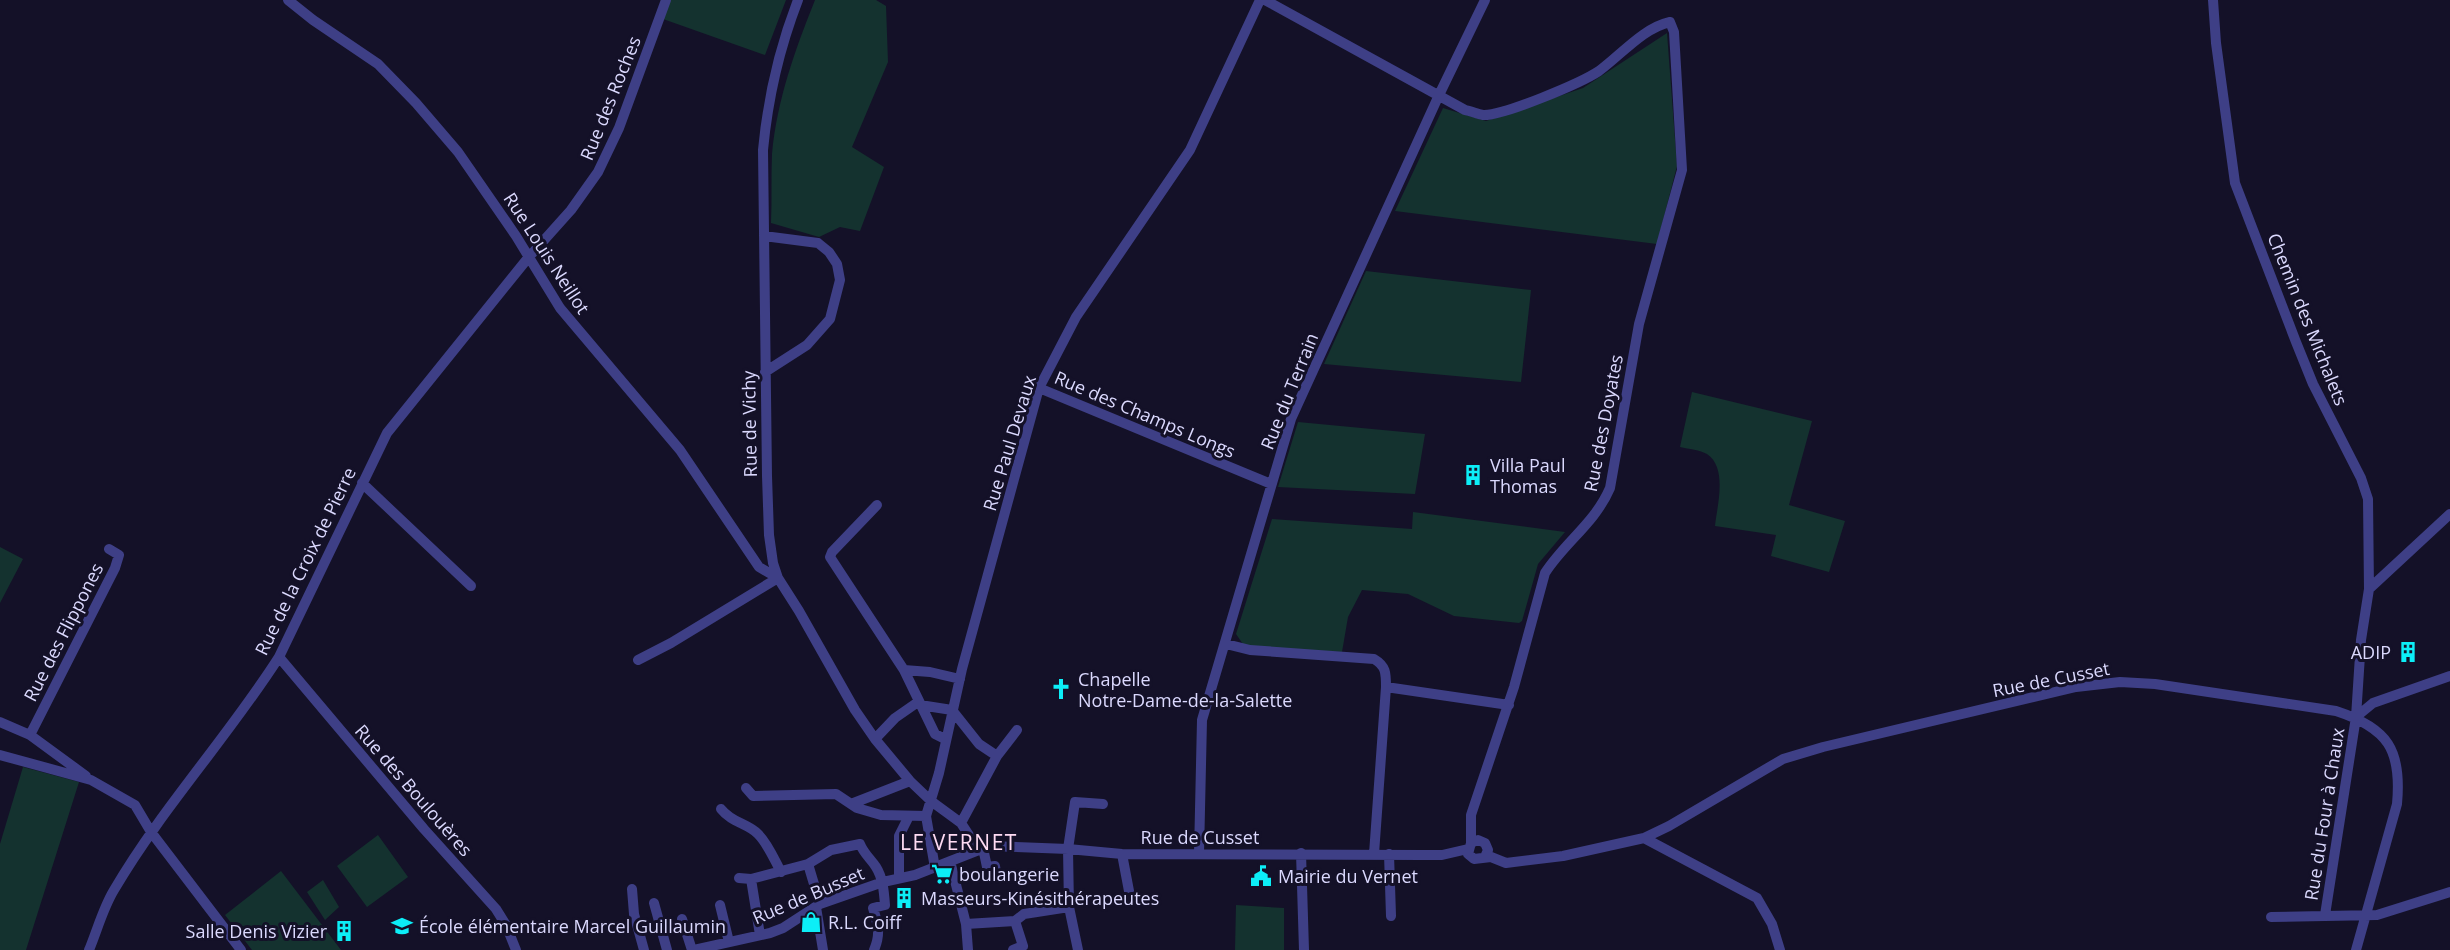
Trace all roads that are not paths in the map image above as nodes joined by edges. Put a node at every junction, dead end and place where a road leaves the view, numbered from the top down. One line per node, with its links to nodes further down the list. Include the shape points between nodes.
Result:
1 (288, 0): 10 (street, Rue Louis Neillot, via 378,64 416,103 458,152)
2 (666, 0): 10 (street, Rue des Roches, via 619,128 598,172 571,210)
3 (798, 0): 9 (street, Rue de Vichy, via 777,61 768,103 763,150)
4 (1260, 0): 12 (street, Rue Paul Devaux, via 1190,150 1076,317)
5 (1265, 0): 8 (street)
6 (1485, 0): 8 (street, Rue du Terrain)
7 (2213, 0): 22 (street, Chemin des Michalets, via 2235,183 2313,384 2361,478 2370,522)
8 (1438, 95): 14 (street, Rue du Terrain, via 1291,419); 31 (street, Rue des Doyates, via 1484,115 1506,110 1588,78 1655,27 1670,22 1674,33 1682,170 1639,324 1610,488 1589,524 1545,573)
9 (764, 236): 11 (street, Rue de Vichy); 11 (street, via 818,243 837,264 840,280 830,319 807,345)
10 (528, 258): 13 (street, Rue de la Croix de Pierre, via 387,433); 19 (street, Rue Louis Neillot, via 560,308 680,450)
11 (765, 372): 17 (street, Rue de Vichy)
12 (1039, 388): 14 (street, Rue des Champs Longs); 28 (street, Rue Paul Devaux)
13 (362, 483): 21 (street); 24 (street, Rue de la Croix de Pierre)
14 (1271, 484): 23 (street, Rue du Terrain)
15 (877, 505): 26 (street, via 830,557)
16 (2450, 514): 22 (street)
17 (770, 548): 19 (street); 20 (street, Rue de Vichy)
18 (109, 549): 36 (street, Rue des Flippones, via 119,555 115,568)
19 (750, 552): 20 (street, Rue Louis Neillot, via 759,567)
20 (778, 578): 25 (street); 37 (street, Rue de Vichy)
21 (471, 586)
22 (2369, 589): 33 (street, Chemin des Michalets)
23 (1226, 644): 29 (street, via 1250,650 1374,659 1382,664); 59 (street, Rue du Terrain, via 1202,720)
24 (279, 657): 52 (street, Rue de la Croix de Pierre); 88 (street, Rue des Boulouères, via 423,829 496,909)
25 (638, 660)
26 (904, 670): 28 (street); 30 (street)
27 (2450, 676): 33 (street, via 2373,703)
28 (960, 679): 32 (street, Rue Paul Devaux)
29 (1386, 687): 31 (street); 61 (street)
30 (919, 704): 32 (street); 37 (street, via 895,718); 38 (street, via 935,734)
31 (1509, 705): 47 (street, Rue des Doyates)
32 (952, 711): 38 (street, Rue Paul Devaux); 40 (street, via 979,744)
33 (2356, 717): 53 (street, Rue de Cusset, via 2155,684 2120,682 2076,687 1783,759); 77 (street, Rue du Four à Chaux); 79 (street, Rue de Cusset, via 2374,727 2389,743 2399,780 2397,804)
34 (0, 722): 36 (street)
35 (1017, 730): 40 (street)
36 (30, 735): 41 (street)
37 (875, 739): 42 (street, Rue de Vichy)
38 (945, 739): 44 (street, Rue Paul Devaux)
39 (0, 756): 41 (street)
40 (997, 756): 51 (street)
41 (91, 780): 52 (street, via 135,805)
42 (910, 781): 44 (street, Rue de Vichy); 45 (street)
43 (746, 788): 45 (street, via 753,795 836,794)
44 (931, 801): 50 (street, Rue Paul Devaux); 51 (street, Rue de Vichy)
45 (851, 804): 49 (street, via 881,815)
46 (1103, 804): 55 (street, via 1075,802)
47 (1476, 806): 56 (street, Rue des Doyates, via 1476,827); 57 (street, Rue des Doyates, via 1470,827)
48 (722, 809): 66 (street, via 735,822 758,833)
49 (909, 816): 50 (street); 67 (street, via 899,836)
50 (926, 816): 65 (street)
51 (961, 824): 54 (street, Rue de Vichy)
52 (151, 832): 86 (street, Rue de la Croix de Pierre, via 112,892); 87 (street)
53 (1644, 838): 56 (street, Rue de Cusset, via 1602,849 1506,863); 98 (street, via 1757,898 1772,924)
54 (981, 848): 55 (street, Rue de Cusset); 63 (street, Rue de Busset); 68 (street, Rue de Vichy, via 987,867 995,866)
55 (1068, 849): 58 (street, Rue de Cusset); 76 (street)
56 (1485, 849): 57 (street, via 1478,840); 57 (street, via 1478,860)
57 (1470, 850): 62 (street, Rue de Cusset, via 1442,855)
58 (1122, 854): 59 (street, Rue de Cusset); 71 (street)
59 (1199, 854): 60 (street, Rue de Cusset)
60 (1301, 854): 61 (street, Rue de Cusset); 97 (street)
61 (1374, 854): 62 (street, Rue de Cusset)
62 (1389, 854): 78 (street)
63 (950, 861): 65 (street, Rue de Busset); 83 (street)
64 (808, 864): 66 (street); 69 (street, via 831,850 860,844); 75 (street)
65 (935, 868): 67 (street, Rue de Busset)
66 (781, 872): 84 (street, via 745,878)
67 (899, 878): 69 (street, Rue de Busset)
68 (997, 878)
69 (883, 882): 75 (street, Rue de Busset); 93 (street, via 885,904 873,908 879,928)
70 (632, 889): 89 (street)
71 (1129, 891)
72 (2450, 892): 79 (street)
73 (654, 903): 90 (street)
74 (720, 905): 85 (street)
75 (818, 905): 84 (street, Rue de Busset, via 783,928); 92 (street)
76 (1069, 907): 82 (street, via 1024,914); 96 (street)
77 (2325, 915): 79 (street); 80 (street)
78 (1390, 916)
79 (2366, 916): 99 (street, Rue de Cusset)
80 (2271, 917)
81 (682, 919): 91 (street)
82 (1015, 921): 83 (street); 95 (street, via 1023,946)
83 (966, 924): 94 (street)
84 (760, 935): 85 (street, Rue de Busset)
85 (729, 942): 91 (street, Rue de Busset)
86 (89, 950)
87 (241, 950)
88 (516, 950)
89 (644, 950)
90 (668, 950)
91 (693, 950)
92 (823, 950)
93 (874, 950)
94 (968, 950)
95 (1013, 950)
96 (1078, 950)
97 (1304, 950)
98 (1780, 950)
99 (2356, 950)

